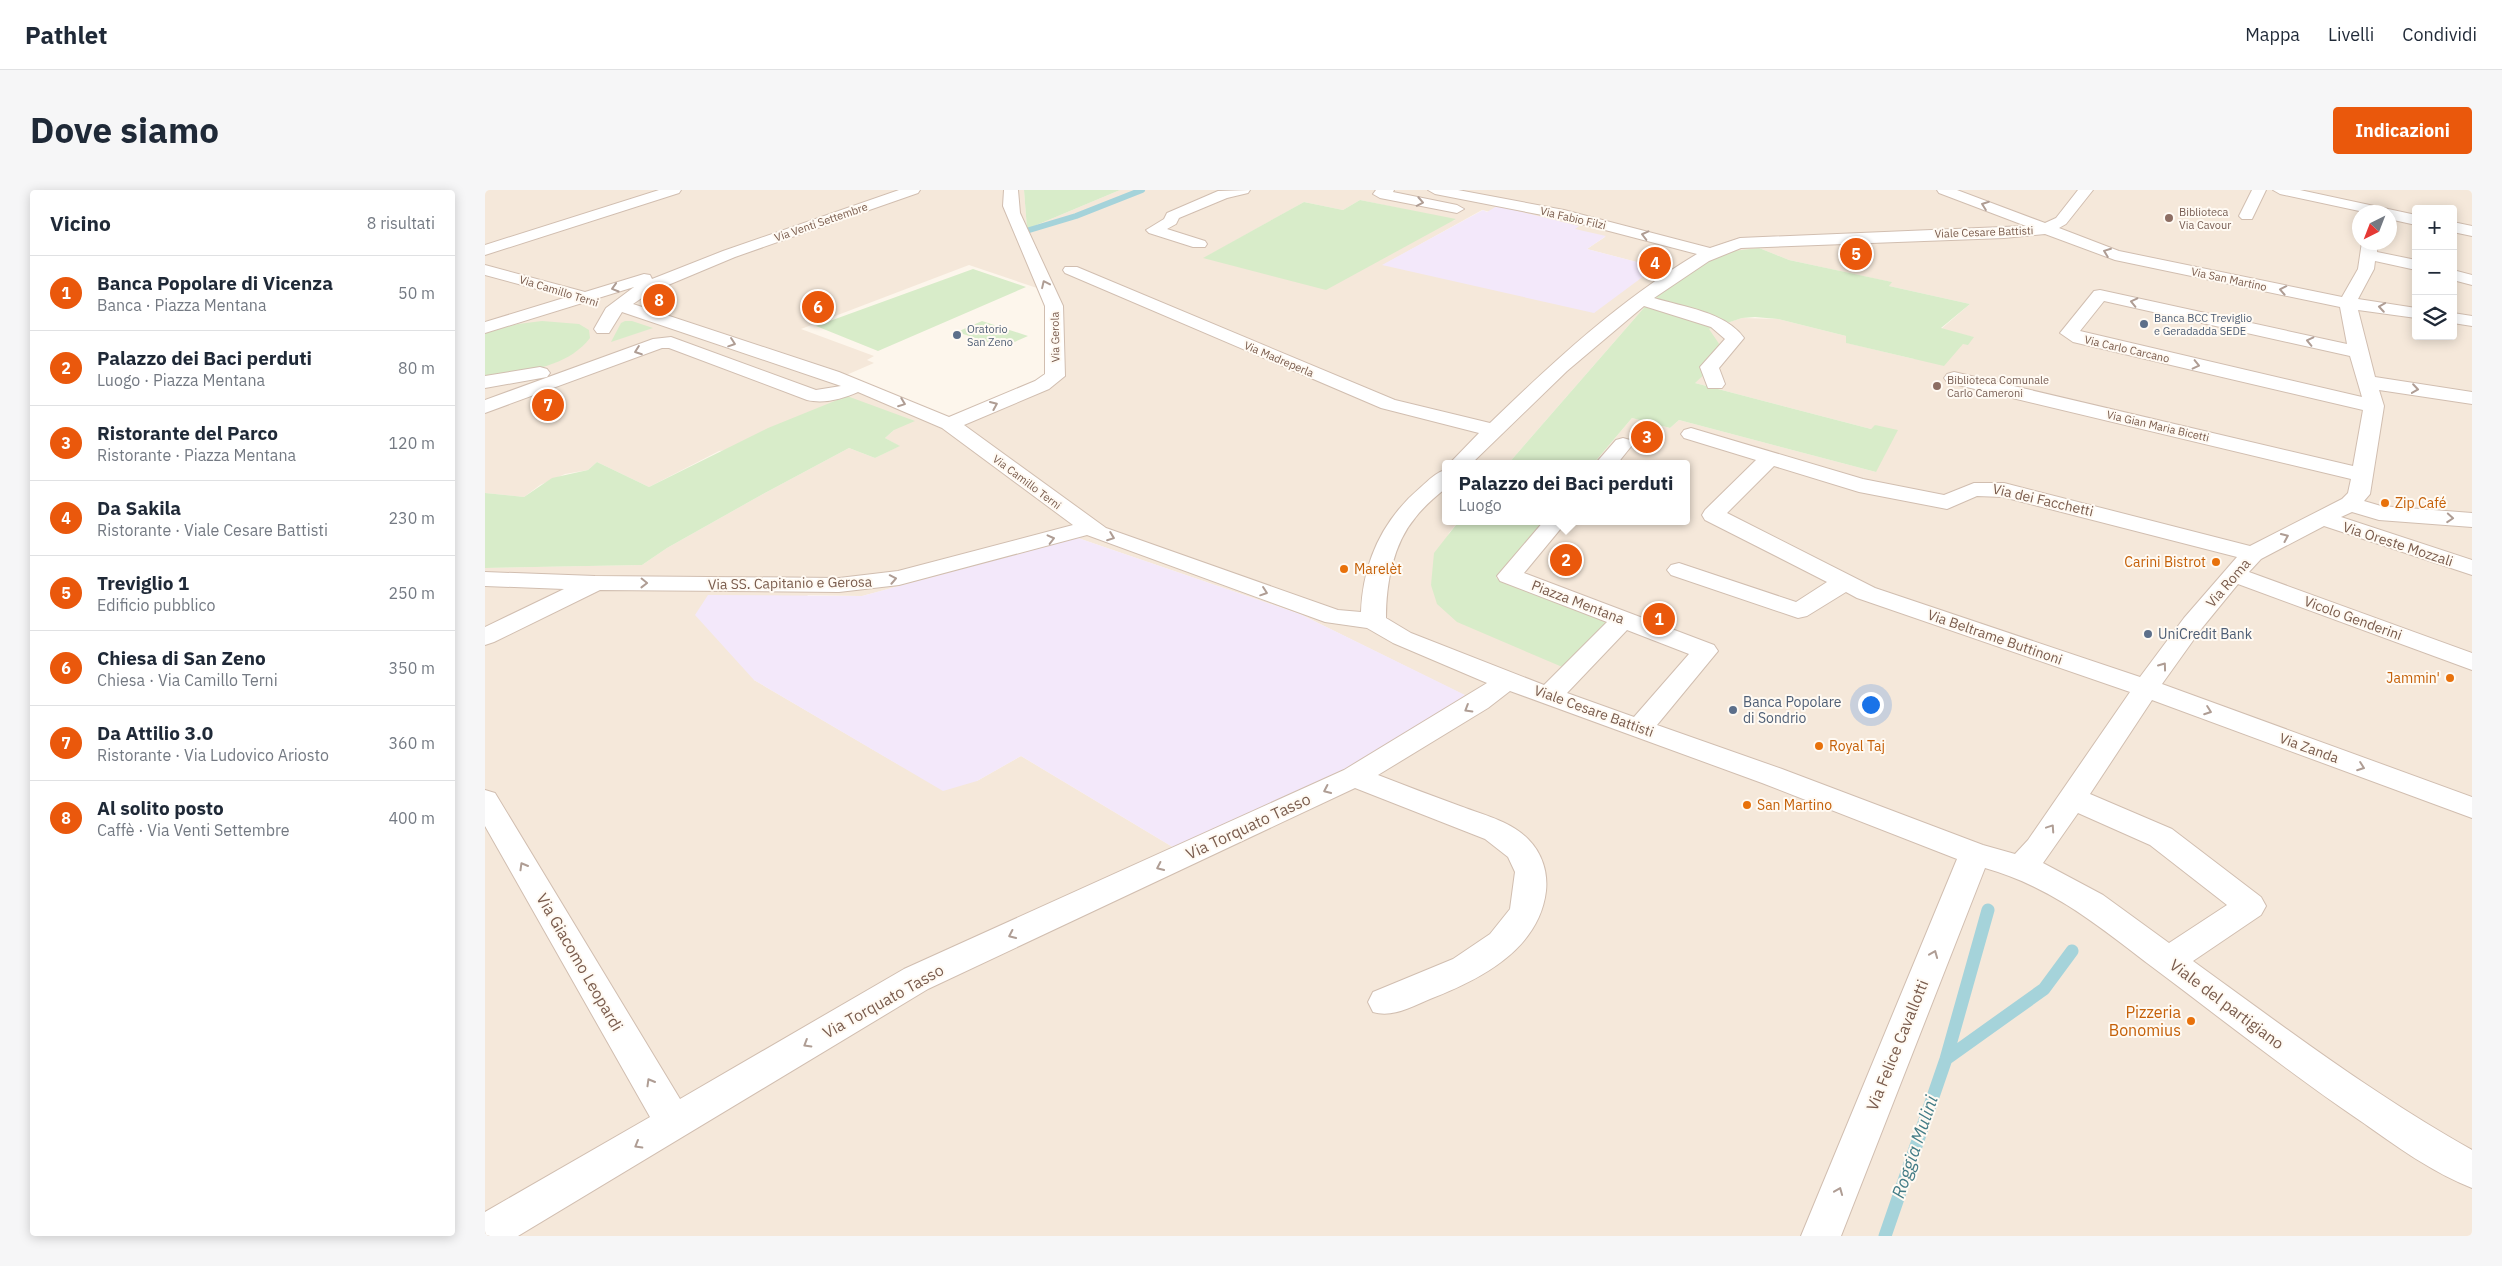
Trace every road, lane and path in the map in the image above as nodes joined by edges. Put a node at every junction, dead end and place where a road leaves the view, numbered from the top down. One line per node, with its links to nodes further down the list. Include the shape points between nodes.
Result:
1 (674, 190): 23 (street)
2 (913, 190): 27 (street, Via Venti Settembre)
3 (1011, 190): 56 (street, Via Gerola, one-way to 3, via 1042,385 1055,376 1055,306 1012,213)
4 (1243, 190): 22 (street, via 1223,194 1172,216 1171,222 1155,230)
5 (1387, 190): 12 (street, one-way to 12, via 1380,194 1462,210)
6 (1435, 190): 12 (street, Via Fabio Filzi)
7 (1944, 190): 17 (street, Via San Martino, one-way to 7)
8 (2259, 190): 15 (street)
9 (2280, 190): 11 (street)
10 (2083, 193): 17 (street); 18 (street, via 2061,221)
11 (2333, 195): 13 (street)
12 (1480, 199): 26 (street, Via Fabio Filzi, one-way to 12, via 1564,215)
13 (2367, 205)
14 (2397, 214): 16 (street)
15 (2247, 216)
16 (2412, 219)
17 (2029, 221): 18 (street, Via San Martino); 21 (street, Viale Cesare Battisti)
18 (2046, 229): 21 (street, Viale Cesare Battisti); 33 (street, Via San Martino, one-way to 18, via 2115,255)
19 (2457, 229): 20 (street)
20 (2472, 231)
21 (1921, 234): 26 (street, Viale Cesare Battisti, via 1740,243)
22 (1199, 244)
23 (485, 250)
24 (2369, 250): 36 (street, via 2366,269)
25 (2372, 250): 28 (street)
26 (1709, 252): 35 (street, Viale Cesare Battisti)
27 (729, 254): 34 (street, Via Venti Settembre, one-way to 34); 37 (street, Via Venti Settembre, via 643,289)
28 (2412, 264)
29 (485, 270): 34 (street, Via Camillo Terni)
30 (1071, 270): 57 (street, Via Madreperla, via 1388,404)
31 (2457, 276): 32 (street)
32 (2472, 280)
33 (2261, 286): 36 (street, Via San Martino, one-way to 33); 42 (street)
34 (584, 297): 37 (street, Via Camillo Terni); 40 (street, Via Venti Settembre)
35 (1640, 299): 50 (street, via 1717,323 1735,338 1709,367); 57 (street, Viale Cesare Battisti, via 1571,356)
36 (2348, 302): 38 (street, Via San Martino, one-way to 36); 46 (street)
37 (616, 308): 44 (street, Via Camillo Terni, via 629,309); 45 (street, Via Camillo Terni)
38 (2412, 312)
39 (2457, 319): 41 (street)
40 (508, 321): 43 (street); 45 (street, via 544,316)
41 (2472, 321)
42 (2227, 323): 46 (street, Via Carlo Carcano, one-way to 42); 53 (street, Via Carlo Carcano, one-way to 53, via 2100,295 2069,333 2079,338)
43 (485, 328)
44 (685, 328): 45 (street, Via Camillo Terni); 51 (street, Via Camillo Terni, one-way to 51)
45 (592, 336): 47 (street, via 559,366)
46 (2358, 352): 53 (street)
47 (525, 376): 49 (street); 52 (street)
48 (1954, 378): 63 (street, Via Gian Maria Bicetti)
49 (485, 382)
50 (1715, 384)
51 (856, 386): 55 (street, one-way to 55, via 838,394 814,396 671,342 659,343); 56 (street, Via Camillo Terni, one-way to 56)
52 (485, 392)
53 (2370, 394): 54 (street, one-way to 54); 63 (street)
54 (2472, 398)
55 (485, 407)
56 (949, 424): 69 (street, Via Camillo Terni)
57 (1494, 430): 61 (street, Viale Cesare Battisti)
58 (1691, 434): 60 (street, Via dei Facchetti)
59 (1623, 444): 62 (street)
60 (1771, 457): 70 (street, Via dei Facchetti, via 1859,485 1947,502 1969,490 1984,487 2004,490); 75 (street, Via Beltrame Buttinoni, via 1713,515)
61 (1463, 460)
62 (1609, 460)
63 (2362, 475): 65 (street, via 2359,494)
64 (1442, 480): 78 (street, via 1403,518 1390,539 1373,598)
65 (2350, 504): 66 (street, Via Roma); 67 (street, one-way to 67, via 2379,513)
66 (2324, 519): 70 (street, Via Roma, one-way to 66); 71 (street, Via Oreste Mozzali)
67 (2472, 520)
68 (1553, 525): 77 (street, Piazza Mentana, via 1509,576)
69 (1088, 528): 76 (street, Via SS. Capitanio e Gerosa, one-way to 69, via 871,583); 78 (street, Via Camillo Terni, one-way to 78, via 1335,617)
70 (2253, 554): 73 (street, Via Roma)
71 (2472, 568)
72 (1679, 570): 75 (street, via 1798,611)
73 (2233, 574): 80 (street, Vicolo Genderini); 82 (street, Via Roma, one-way to 73)
74 (485, 579): 76 (street, Via SS. Capitanio e Gerosa)
75 (1845, 582): 82 (street, Via Beltrame Buttinoni, via 1884,600)
76 (595, 583): 79 (street)
77 (1623, 620): 83 (street); 84 (street, Piazza Mentana, via 1705,651)
78 (1373, 621): 81 (street, Viale Cesare Battisti, via 1401,638)
79 (485, 637)
80 (2472, 662)
81 (1507, 681): 83 (street, Viale Cesare Battisti); 85 (street, Via Torquato Tasso, one-way to 85)
82 (2146, 688): 86 (street, Via Roma); 88 (street, Via Zanda, one-way to 88)
83 (1549, 695): 84 (street, Viale Cesare Battisti)
84 (1640, 727): 89 (street, Viale Cesare Battisti)
85 (1354, 777): 92 (street, via 1496,831 1512,840 1530,868 1532,884 1526,911 1509,937 1479,960 1435,984); 93 (street, Via Torquato Tasso, one-way to 93, via 916,979)
86 (2071, 798): 90 (street, Via Roma, one-way to 86, via 2039,848); 91 (street, via 2161,837 2250,906)
87 (485, 800): 93 (street, Via Giacomo Leopardi, one-way to 87)
88 (2472, 808)
89 (1975, 854): 90 (street, Viale del partigiano); 96 (street, Via Felice Cavallotti, one-way to 89)
90 (2021, 867): 91 (street, Viale del partigiano, via 2092,904)
91 (2169, 960): 94 (street, Viale del partigiano, via 2332,1082 2411,1135)
92 (1385, 1002)
93 (674, 1124): 95 (street, Via Torquato Tasso, one-way to 95)
94 (2472, 1170)
95 (485, 1234)
96 (1821, 1236)

